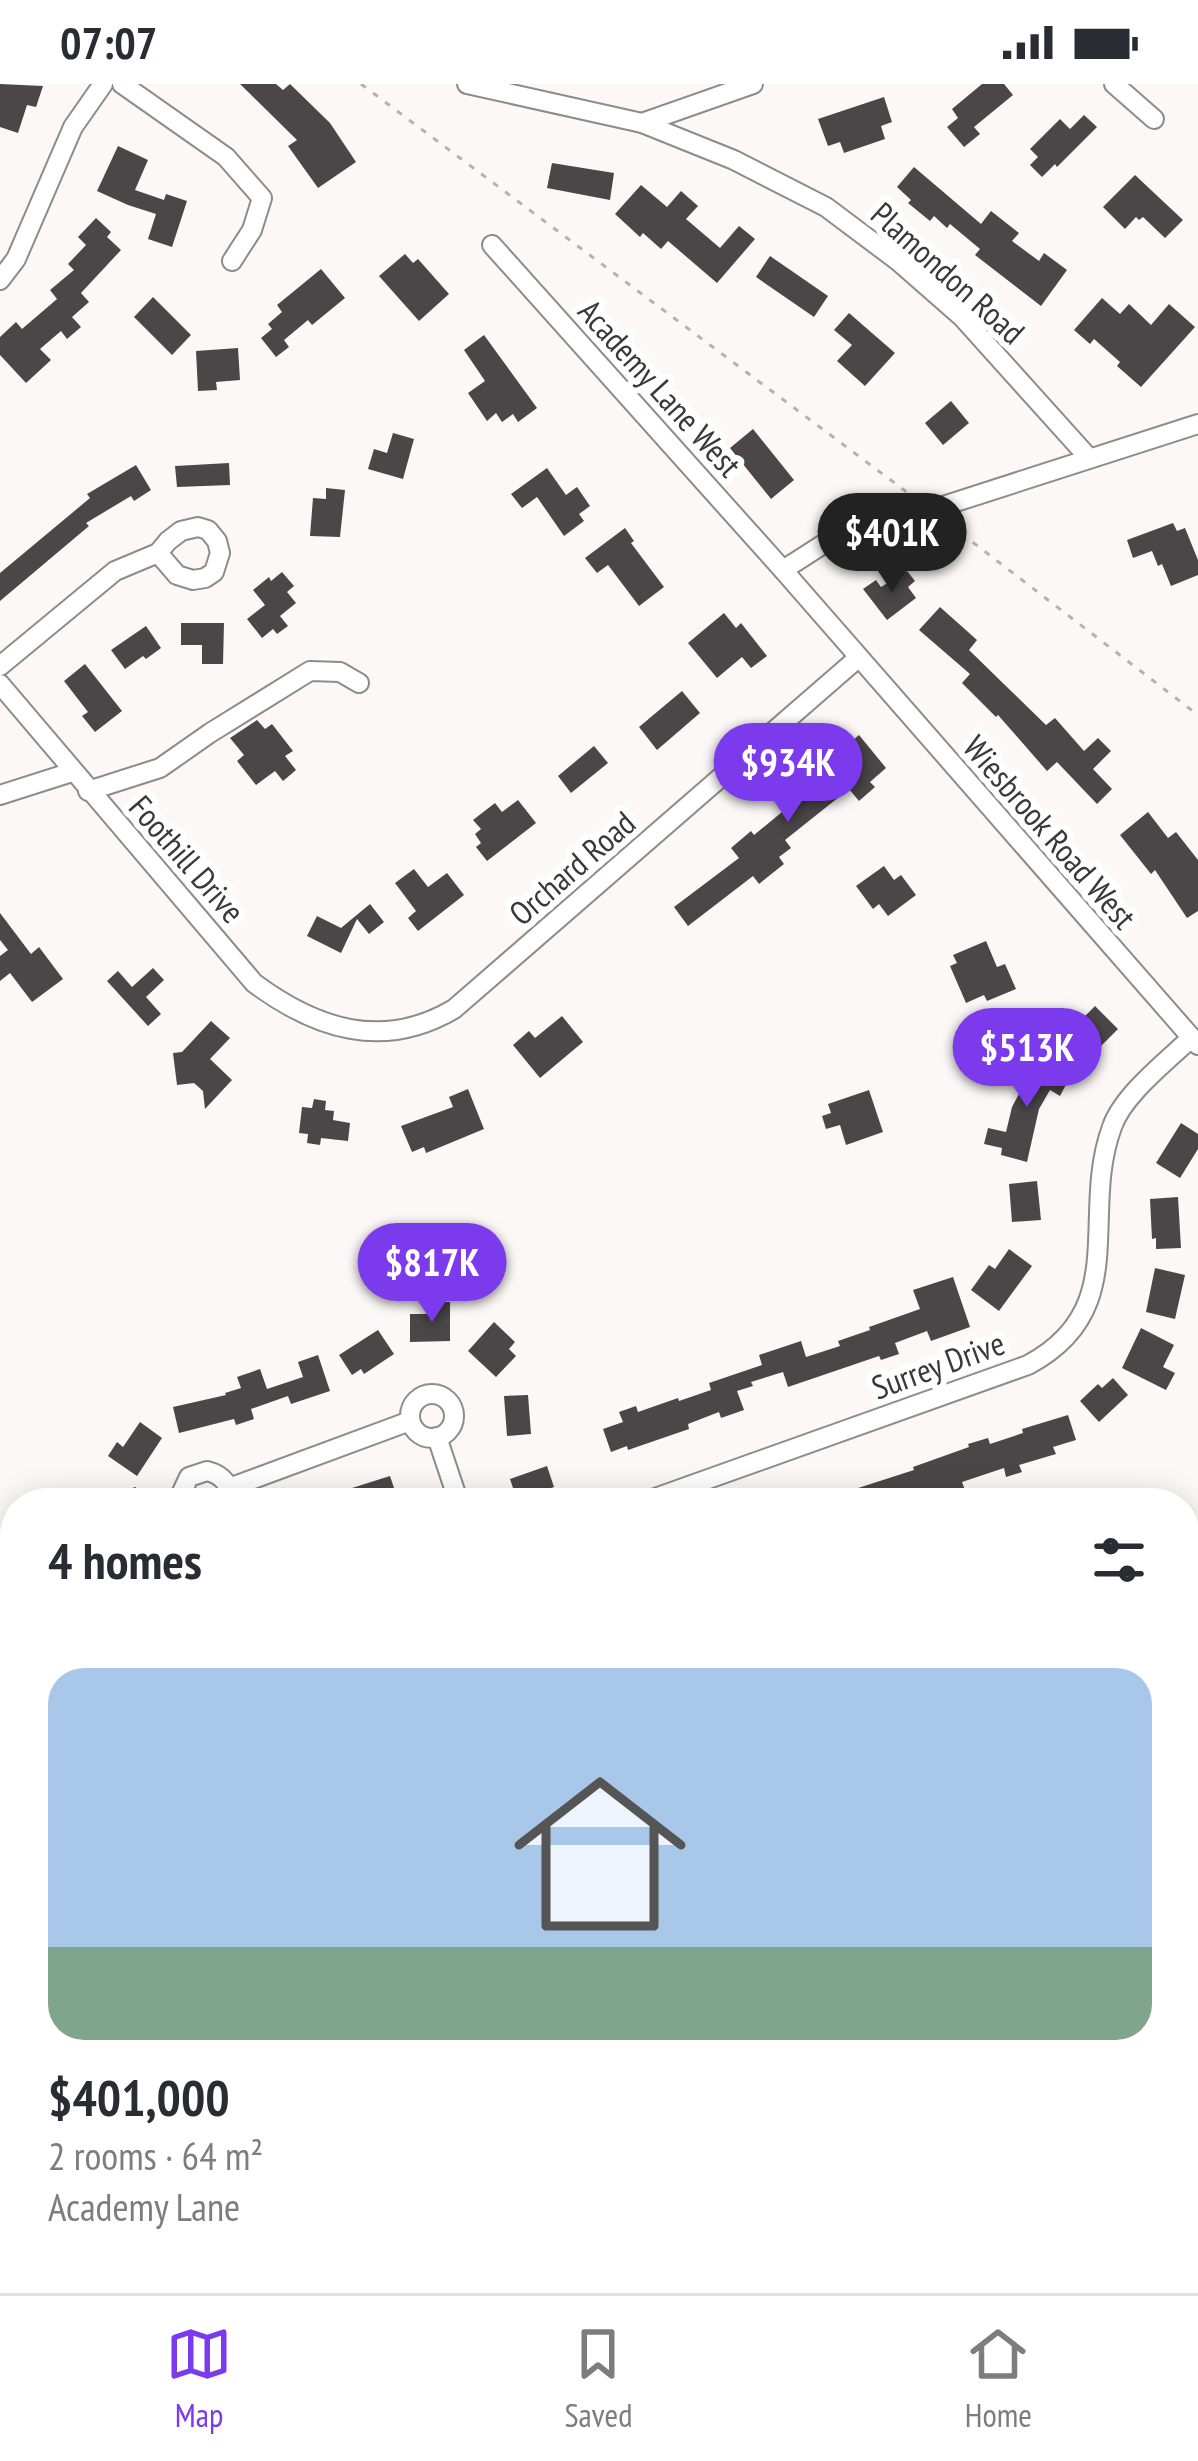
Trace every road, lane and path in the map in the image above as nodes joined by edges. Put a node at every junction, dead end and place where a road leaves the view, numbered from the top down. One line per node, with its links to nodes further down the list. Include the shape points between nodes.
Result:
1 (104, 84): 11 (street, via 73,127)
2 (122, 84): 10 (street, via 226,157 262,198)
3 (362, 84): 14 (path)
4 (467, 84): 8 (street, Plamondon Road)
5 (753, 84): 8 (street)
6 (1114, 84): 7 (street)
7 (1154, 119)
8 (642, 123): 13 (street, Plamondon Road, via 826,207 898,260 962,317)
9 (492, 245): 16 (street, Academy Lane West)
10 (232, 261)
11 (0, 280)
12 (1198, 424): 13 (street)
13 (1088, 458): 14 (street)
14 (930, 510): 16 (street, via 822,545); 21 (path)
15 (158, 553): 18 (street, via 115,571)
16 (783, 571): 17 (street, Academy Lane West)
17 (858, 658): 25 (street, Orchard Road, via 454,1009 392,1032); 26 (street, Wiesbrook Road West)
18 (0, 666)
19 (359, 683): 23 (street, via 340,671 310,671 160,767)
20 (0, 684): 22 (street, Foothill Drive)
21 (1198, 715)
22 (73, 772): 23 (street, Foothill Drive); 24 (street)
23 (88, 791): 25 (street, Foothill Drive, via 254,983 301,1013)
24 (0, 795)
25 (358, 1031)
26 (1194, 1042): 33 (street, Surrey Drive, via 1142,1084 1114,1121 1099,1178 1099,1255 1087,1309 1051,1350)
27 (410, 1421): 28 (street, via 420,1434); 28 (street, via 419,1398 443,1397 454,1419); 31 (street)
28 (437, 1437): 32 (street)
29 (184, 1488): 30 (street, via 198,1472 216,1474)
30 (224, 1488)
31 (247, 1488)
32 (454, 1488)
33 (682, 1488)

